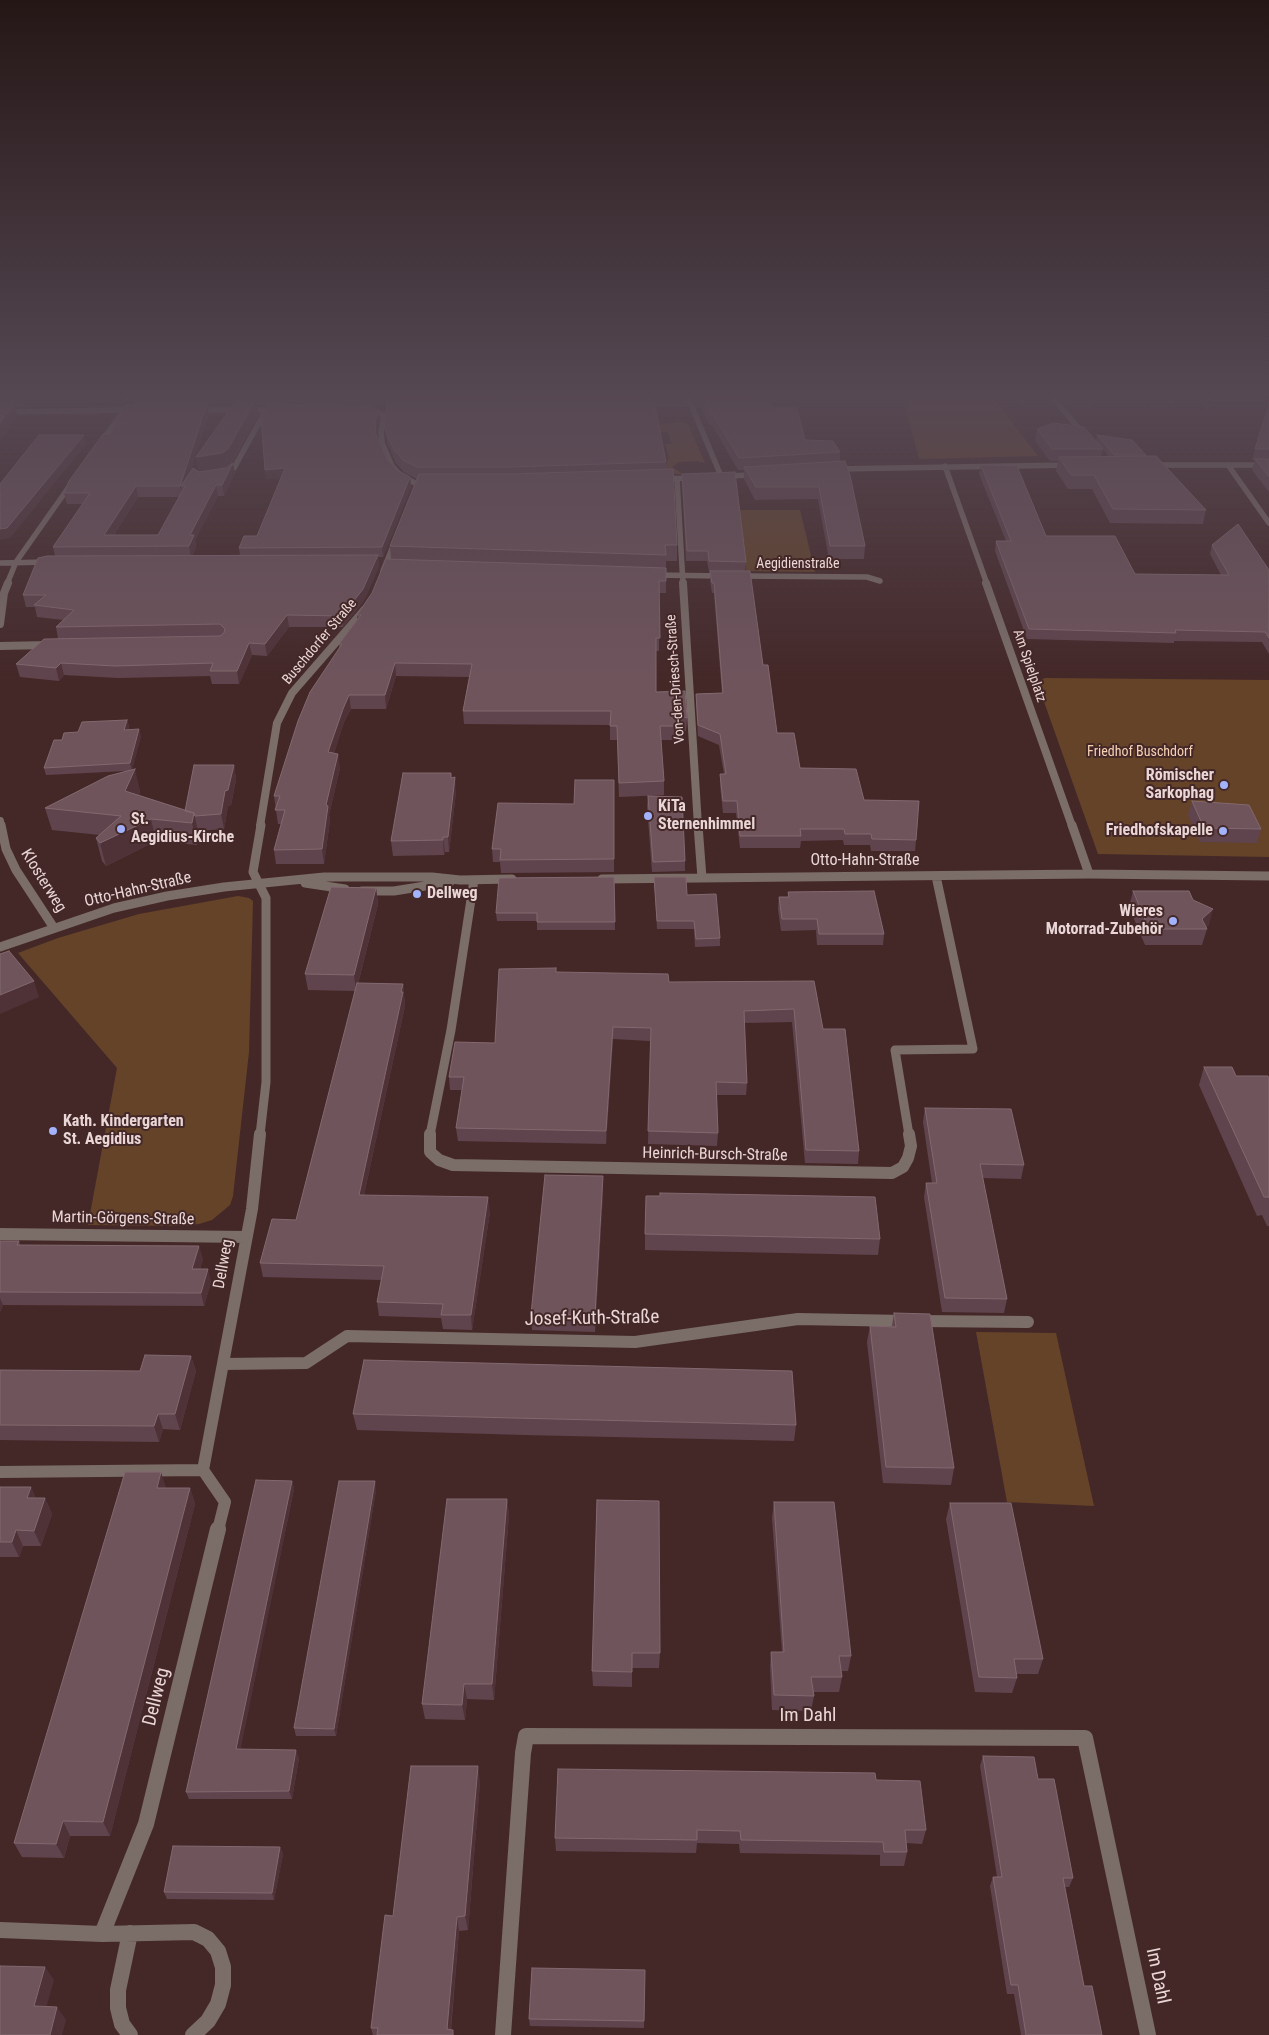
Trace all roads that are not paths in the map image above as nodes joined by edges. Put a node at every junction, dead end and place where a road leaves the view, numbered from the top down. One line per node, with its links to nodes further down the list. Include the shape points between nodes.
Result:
1 (67, 490): 9 (street)
2 (415, 490): 6 (street)
3 (678, 490): 16 (street, Von-den-Driesch-Straße)
4 (953, 490): 23 (street, Am Spielplatz)
5 (1246, 490): 7 (street)
6 (414, 493)
7 (1269, 523)
8 (397, 537): 12 (street)
9 (16, 562): 10 (street); 11 (street); 19 (street, via 4,593)
10 (56, 562)
11 (0, 563)
12 (383, 564): 13 (street); 15 (street)
13 (394, 567)
14 (642, 574): 16 (street, Aegidienstraße)
15 (381, 576)
16 (682, 576): 17 (street, Aegidienstraße, via 867,577); 26 (street, Von-den-Driesch-Straße)
17 (880, 581)
18 (369, 603): 32 (street, Buschdorfer Straße, via 292,693 278,723 254,872)
19 (0, 624)
20 (58, 645): 21 (street)
21 (0, 646)
22 (0, 824): 33 (street, Klosterweg, via 6,849 16,870)
23 (1089, 874): 24 (street, Otto-Hahn-Straße); 25 (street, Otto-Hahn-Straße)
24 (936, 876): 26 (street, Otto-Hahn-Straße); 31 (street, Heinrich-Bursch-Straße, via 973,1049 895,1050 911,1146 903,1168 892,1174 453,1165 439,1160 430,1152 429,1142 453,1021)
25 (1269, 876)
26 (702, 878): 28 (street, Otto-Hahn-Straße)
27 (524, 879): 31 (street, Otto-Hahn-Straße)
28 (593, 879)
29 (288, 880): 30 (street, Otto-Hahn-Straße, via 432,877); 30 (street, Otto-Hahn-Straße, via 359,891 394,891); 32 (street, Otto-Hahn-Straße)
30 (460, 880): 31 (street, Otto-Hahn-Straße)
31 (474, 880)
32 (260, 883): 33 (street, Otto-Hahn-Straße, via 166,896 114,908); 36 (street, Dellweg, via 266,898 266,1082)
33 (54, 928): 34 (street, Otto-Hahn-Straße)
34 (0, 947)
35 (0, 1234): 36 (street, Martin-Görgens-Straße)
36 (246, 1237): 38 (street, Dellweg)
37 (1028, 1322): 38 (street, Josef-Kuth-Straße, via 798,1319 635,1342 347,1336 306,1363)
38 (224, 1364): 39 (street, Dellweg)
39 (203, 1470): 40 (street); 43 (street, Dellweg, via 225,1502 146,1824)
40 (0, 1472)
41 (0, 1930): 43 (street)
42 (130, 1933): 43 (street); 44 (street, via 118,1990 122,2024); 45 (street, via 194,1932 208,1939 218,1951 223,1967 223,1985 218,2004 208,2021)
43 (102, 1934)
44 (130, 2035)
45 (193, 2035)
46 (503, 2035): 47 (street, Im Dahl, via 523,1753 526,1736 536,1736 1085,1738)
47 (1148, 2035)

